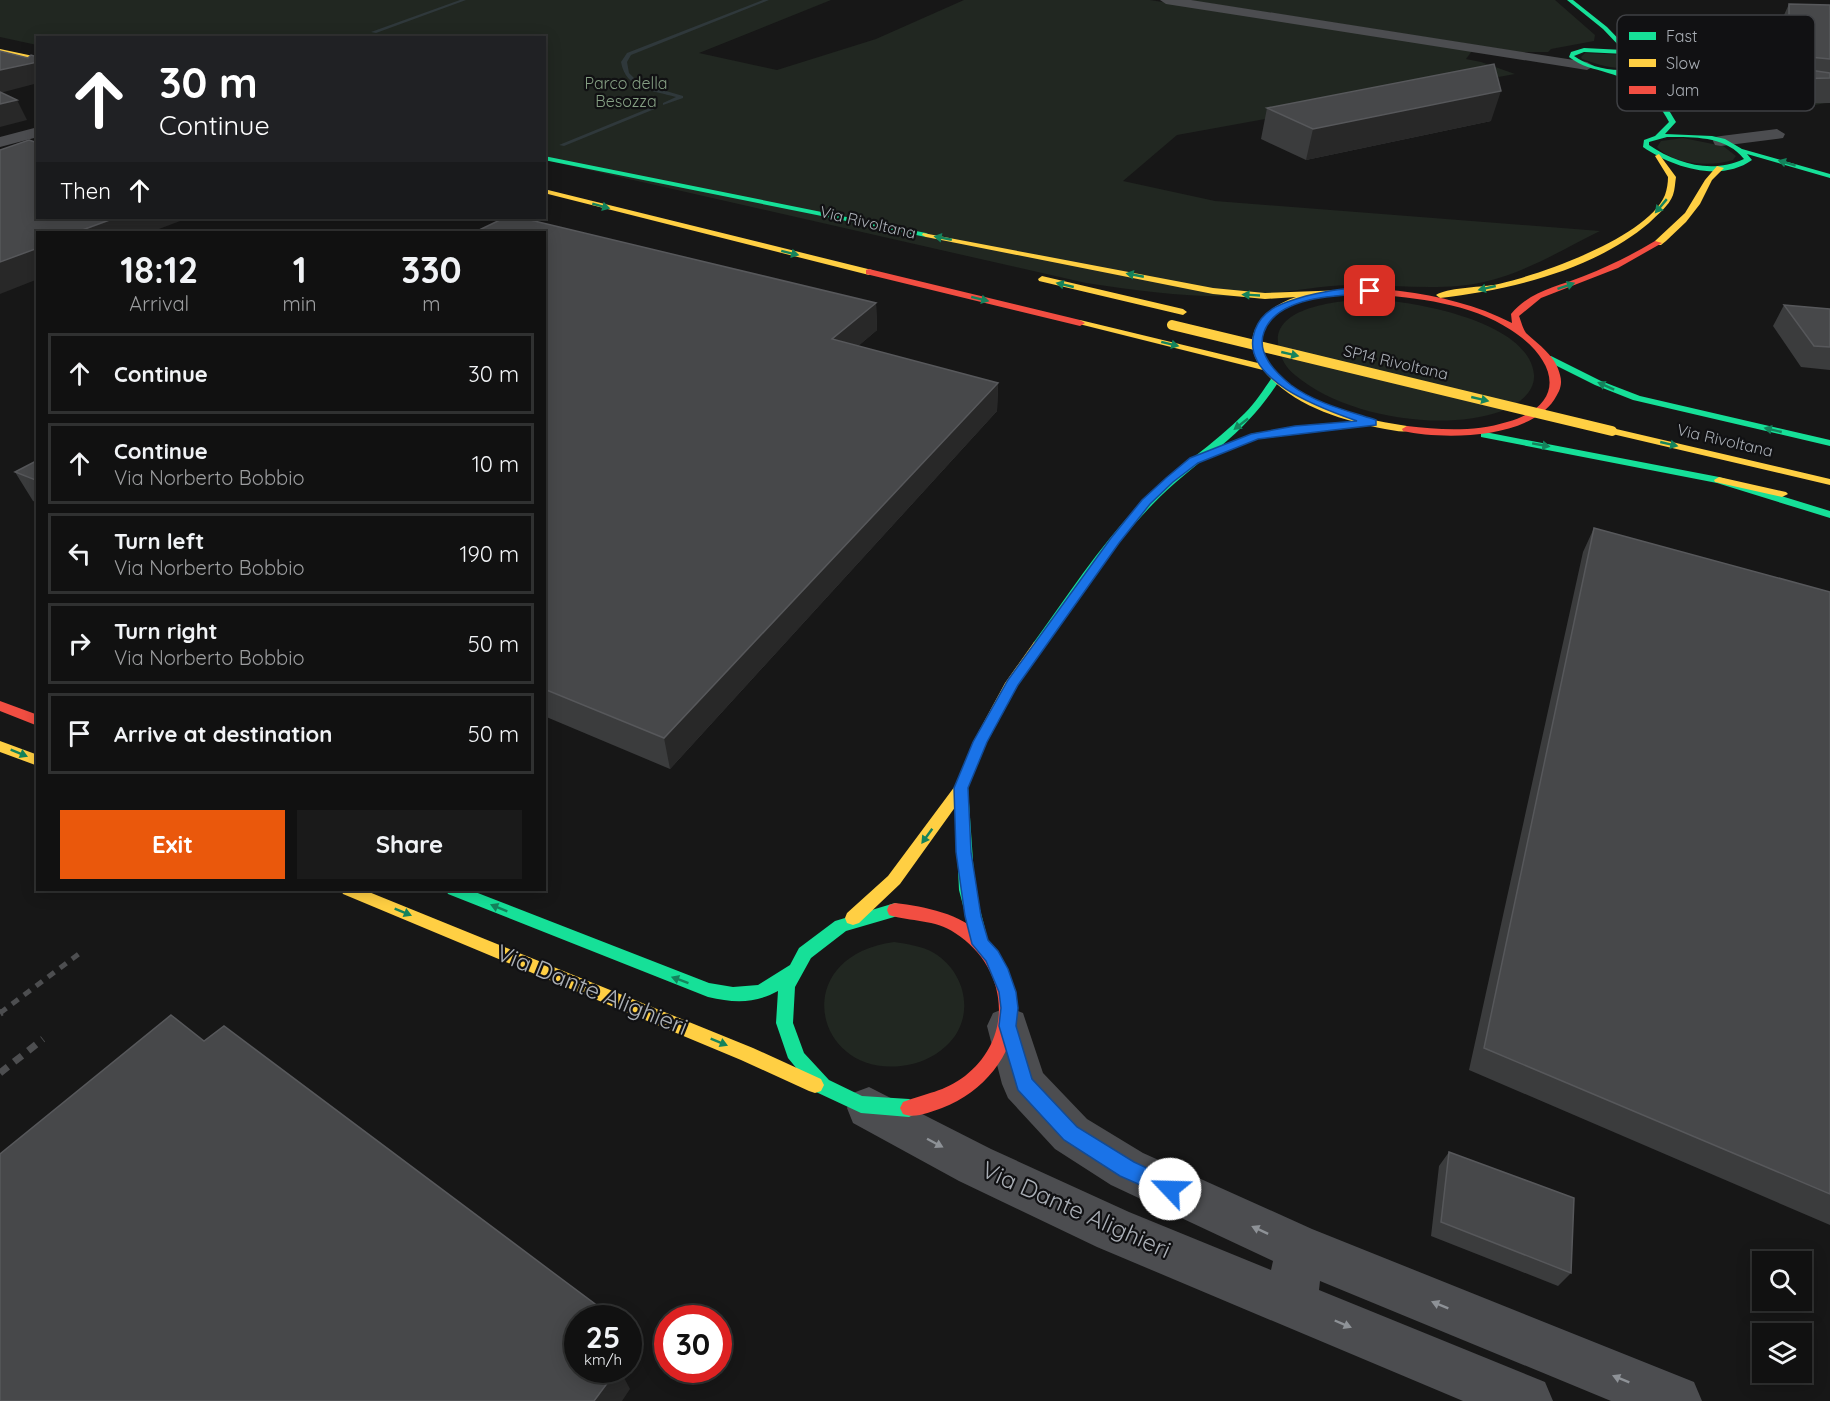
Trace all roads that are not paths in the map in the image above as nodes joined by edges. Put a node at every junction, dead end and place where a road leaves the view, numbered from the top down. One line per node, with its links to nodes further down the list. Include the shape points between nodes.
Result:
1 (1166, 0): 9 (street)
2 (1570, 0): 3 (main road)
3 (1605, 28): 5 (main road); 8 (main road, via 1607,40)
4 (0, 39): 6 (main road)
5 (1617, 40)
6 (36, 48)
7 (0, 51): 11 (main road)
8 (1579, 51): 9 (street, via 1537,56); 10 (main road); 13 (main road, via 1572,59)
9 (1492, 52): 13 (street)
10 (1617, 52)
11 (36, 60)
12 (0, 62): 15 (street)
13 (1593, 67): 14 (main road); 16 (main road)
14 (1617, 69)
15 (36, 71)
16 (1617, 75)
17 (1667, 111): 20 (main road, via 1673,122)
18 (1698, 125): 21 (main road)
19 (36, 133): 22 (street)
20 (1658, 136): 21 (main road, via 1690,135); 24 (main road, via 1646,141 1646,146)
21 (1717, 140): 23 (main road); 23 (street, via 1777,134)
22 (0, 142)
23 (1740, 149): 27 (main road, via 1748,160 1744,164); 28 (main road, one-way to 23)
24 (1659, 156): 27 (main road, via 1688,165); 35 (main road, one-way to 35, via 1673,174 1667,201 1650,219 1622,237 1557,268 1520,280)
25 (546, 158): 34 (main road, one-way to 25, via 1265,296 1213,291)
26 (546, 165): 32 (main road, Via Rivoltana)
27 (1720, 168): 40 (main road, one-way to 27, via 1515,318 1520,308 1544,293 1662,240 1699,200 1705,180)
28 (1830, 176)
29 (546, 178): 31 (main road)
30 (546, 192): 42 (main road, one-way to 42)
31 (661, 206)
32 (812, 226)
33 (1032, 277): 36 (main road, one-way to 33)
34 (1331, 293): 35 (main road, via 1370,291); 42 (main road, via 1289,303 1263,322 1256,346)
35 (1425, 297): 40 (main road, via 1476,311)
36 (1189, 313)
37 (1166, 324): 47 (main road, SP14 Rivoltana, one-way to 47, bridge)
38 (1240, 325): 39 (main road)
39 (1275, 333)
40 (1521, 333): 41 (main road)
41 (1548, 358): 46 (main road, via 1556,374 1556,390 1542,409 1505,425); 48 (main road, one-way to 41, via 1637,398)
42 (1271, 373): 45 (main road, via 1312,401); 49 (main road, one-way to 49, via 1258,410)
43 (1537, 394): 44 (main road)
44 (1571, 402)
45 (1372, 422): 46 (main road, via 1418,430); 49 (main road, via 1255,436)
46 (1462, 431): 50 (main road, one-way to 50)
47 (1612, 431): 51 (main road, Via Rivoltana, one-way to 51)
48 (1830, 443)
49 (1194, 460): 58 (main road, via 1136,513 1012,683 980,742)
50 (1719, 480): 52 (main road); 53 (main road)
51 (1830, 482)
52 (1830, 505)
53 (1830, 515)
54 (0, 706): 55 (main road)
55 (36, 720)
56 (0, 746): 57 (main road, one-way to 57)
57 (36, 760)
58 (961, 788): 61 (main road, one-way to 61, via 894,880); 62 (main road, via 967,890)
59 (351, 891): 65 (main road, Via Dante Alighieri, one-way to 65)
60 (457, 891): 63 (main road, Via Dante Alighieri, one-way to 60, via 770,990 752,996 731,996)
61 (852, 918): 62 (main road, via 873,912 915,911 952,923); 63 (main road, via 822,935)
62 (981, 944): 64 (main road, via 1002,974 1009,1008)
63 (791, 972): 65 (main road, via 784,995 785,1034 812,1078)
64 (1008, 1026): 65 (main road, via 991,1064 957,1093 909,1108 886,1109); 66 (street, one-way to 64, via 1127,1169 1071,1134 1024,1084)
65 (849, 1100): 67 (street, Via Dante Alighieri, one-way to 67, via 1114,1230)
66 (1299, 1248): 67 (street); 69 (street, one-way to 66)
67 (1292, 1302): 68 (street, Via Dante Alighieri, one-way to 68)
68 (1526, 1401)
69 (1675, 1401)

